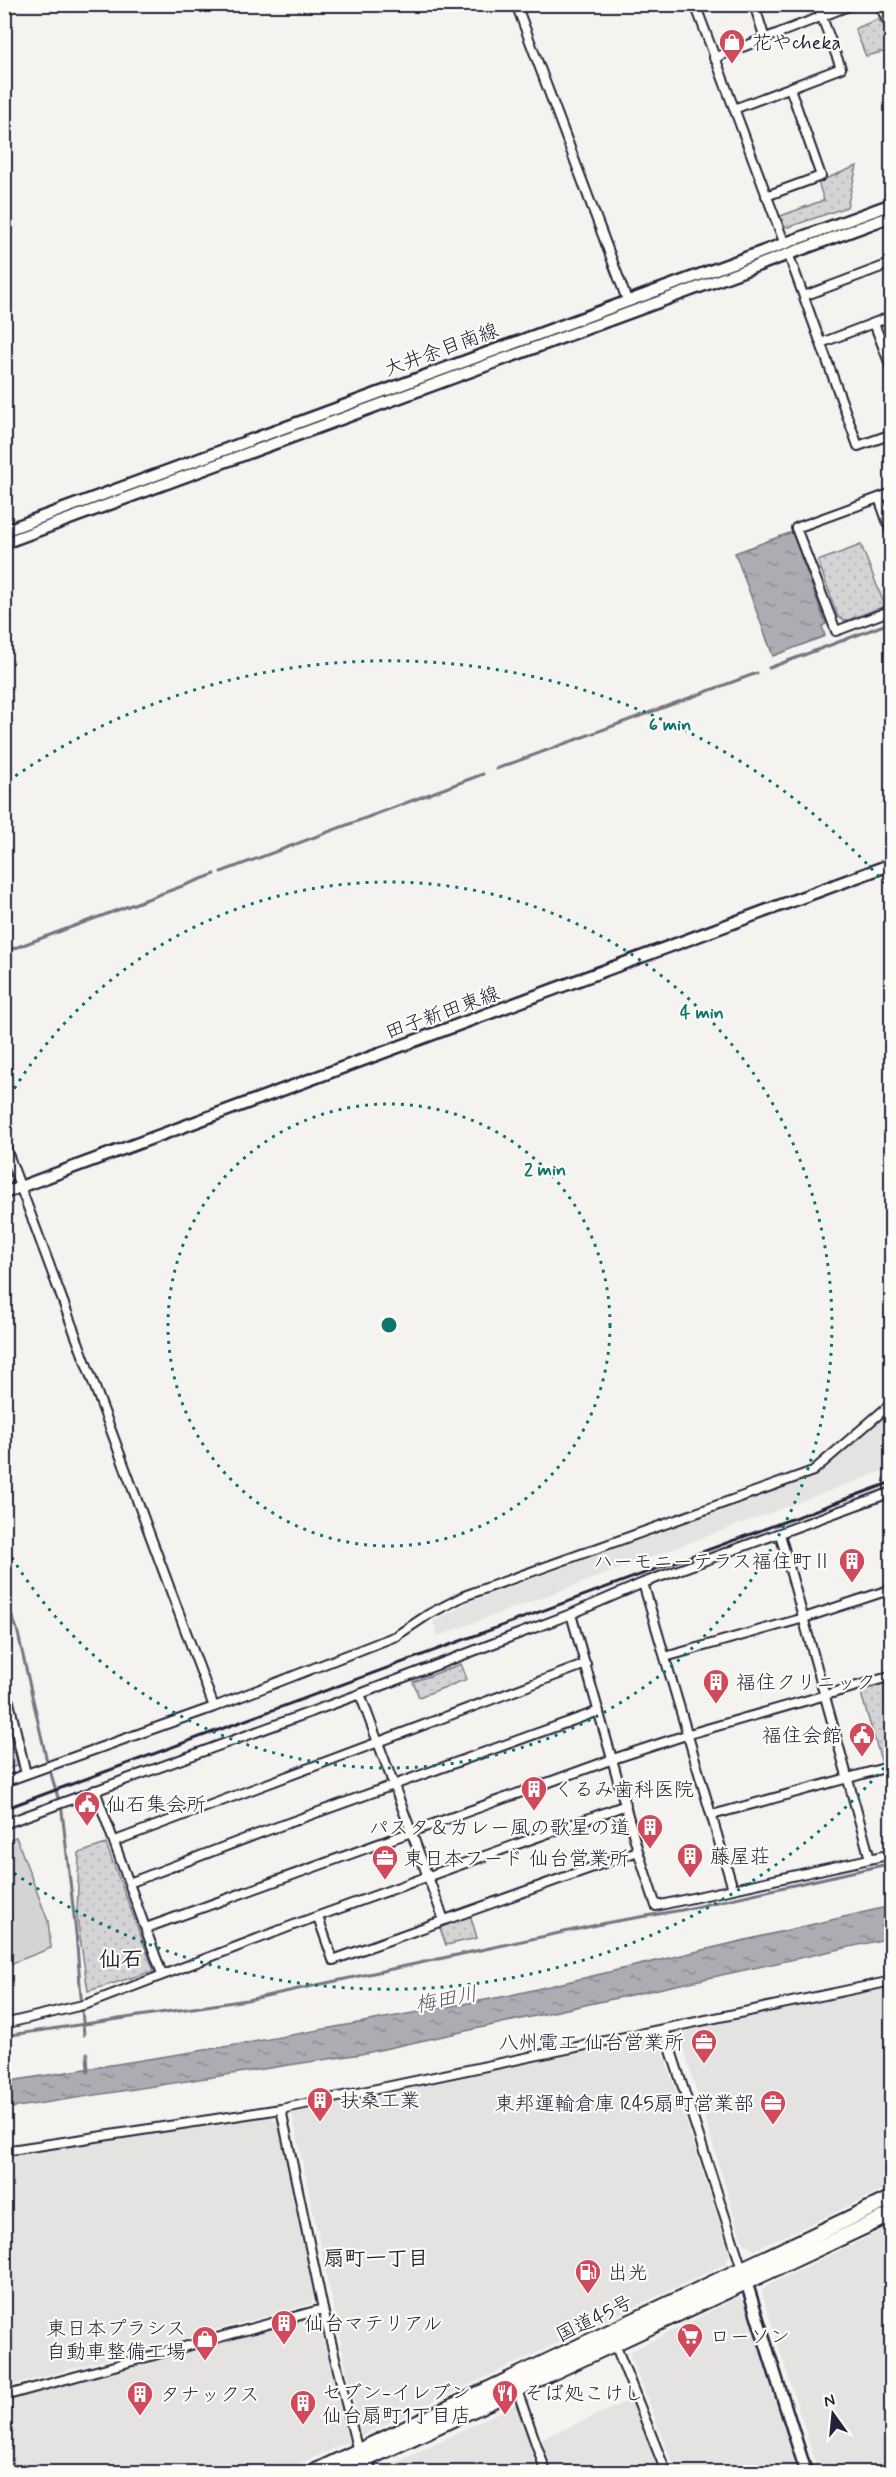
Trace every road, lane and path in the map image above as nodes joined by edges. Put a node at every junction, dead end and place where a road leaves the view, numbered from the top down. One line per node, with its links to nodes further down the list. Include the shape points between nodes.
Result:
1 (516, 4): 19 (street)
2 (695, 4): 10 (street)
3 (754, 4): 9 (street)
4 (817, 4): 7 (street)
5 (854, 4): 7 (street)
6 (879, 4): 8 (street)
7 (822, 18): 9 (street); 11 (street, via 841,68)
8 (891, 23)
9 (765, 39): 10 (street)
10 (714, 58): 12 (street)
11 (790, 88): 12 (street); 13 (street, via 821,176)
12 (734, 109): 13 (street)
13 (766, 196): 16 (street)
14 (891, 204): 16 (street, 大井余目南線)
15 (891, 216): 16 (street)
16 (786, 247): 18 (street); 19 (street, 大井余目南線); 29 (street)
17 (891, 263): 18 (street)
18 (804, 296): 22 (street)
19 (627, 300): 27 (street, 大井余目南線)
20 (891, 316): 21 (street)
21 (874, 322): 22 (street); 23 (street)
22 (821, 342): 24 (street, via 858,447)
23 (891, 370)
24 (891, 434)
25 (891, 493): 26 (street)
26 (879, 498): 28 (street); 30 (street, via 796,528 836,631)
27 (4, 531)
28 (891, 535)
29 (4, 543)
30 (891, 610)
31 (891, 864): 33 (street, 田子新田東線)
32 (4, 1143): 33 (street)
33 (20, 1186): 34 (street, 田子新田東線); 48 (street)
34 (4, 1193)
35 (891, 1403): 48 (street, via 813,1472 464,1596 396,1635)
36 (891, 1492): 37 (street)
37 (780, 1534): 38 (street); 41 (street)
38 (643, 1583): 40 (street); 42 (street)
39 (891, 1589): 41 (street)
40 (571, 1614): 43 (street); 46 (street)
41 (804, 1618): 42 (street); 47 (street)
42 (665, 1658): 50 (street)
43 (586, 1665): 49 (street); 51 (street)
44 (891, 1676): 47 (street)
45 (4, 1681): 54 (street)
46 (360, 1694): 51 (street); 58 (street)
47 (824, 1696): 50 (street); 55 (street)
48 (213, 1707): 54 (street)
49 (599, 1711): 52 (street); 57 (street)
50 (689, 1734): 52 (street); 60 (street)
51 (379, 1741): 57 (street); 63 (street)
52 (613, 1759): 59 (street); 62 (street)
53 (891, 1766): 55 (street)
54 (26, 1774): 56 (street)
55 (848, 1778): 60 (street); 66 (street)
56 (4, 1782)
57 (395, 1784): 62 (street); 68 (street)
58 (95, 1790): 61 (street); 63 (street)
59 (626, 1805): 64 (street); 67 (street)
60 (712, 1815): 69 (street)
61 (4, 1824)
62 (412, 1831): 67 (street); 72 (street)
63 (115, 1841): 68 (street)
64 (638, 1851): 69 (street, via 656,1906); 71 (street)
65 (891, 1854): 66 (street)
66 (870, 1859): 69 (street)
67 (428, 1876): 70 (street); 71 (street)
68 (129, 1883): 72 (street)
69 (733, 1889)
70 (318, 1917): 71 (street, via 333,1960); 73 (street)
71 (444, 1920)
72 (146, 1929): 73 (street)
73 (162, 1974): 75 (street, via 87,2004)
74 (891, 1981): 76 (street)
75 (4, 2024)
76 (664, 2029): 77 (street); 81 (street)
77 (281, 2109): 78 (street); 82 (street)
78 (4, 2151)
79 (891, 2198): 81 (highway, 国道45号)
80 (891, 2214): 81 (highway, 国道45号)
81 (744, 2275): 83 (highway, 国道45号); 86 (highway, 国道45号); 91 (street)
82 (323, 2309): 85 (street); 86 (street)
83 (615, 2344): 84 (highway, 国道45号); 90 (street)
84 (518, 2390): 86 (highway, 国道45号); 89 (street)
85 (4, 2396)
86 (362, 2464): 87 (highway, 国道45号); 88 (highway, 国道45号)
87 (314, 2472)
88 (339, 2472)
89 (546, 2472)
90 (666, 2472)
91 (806, 2472)

